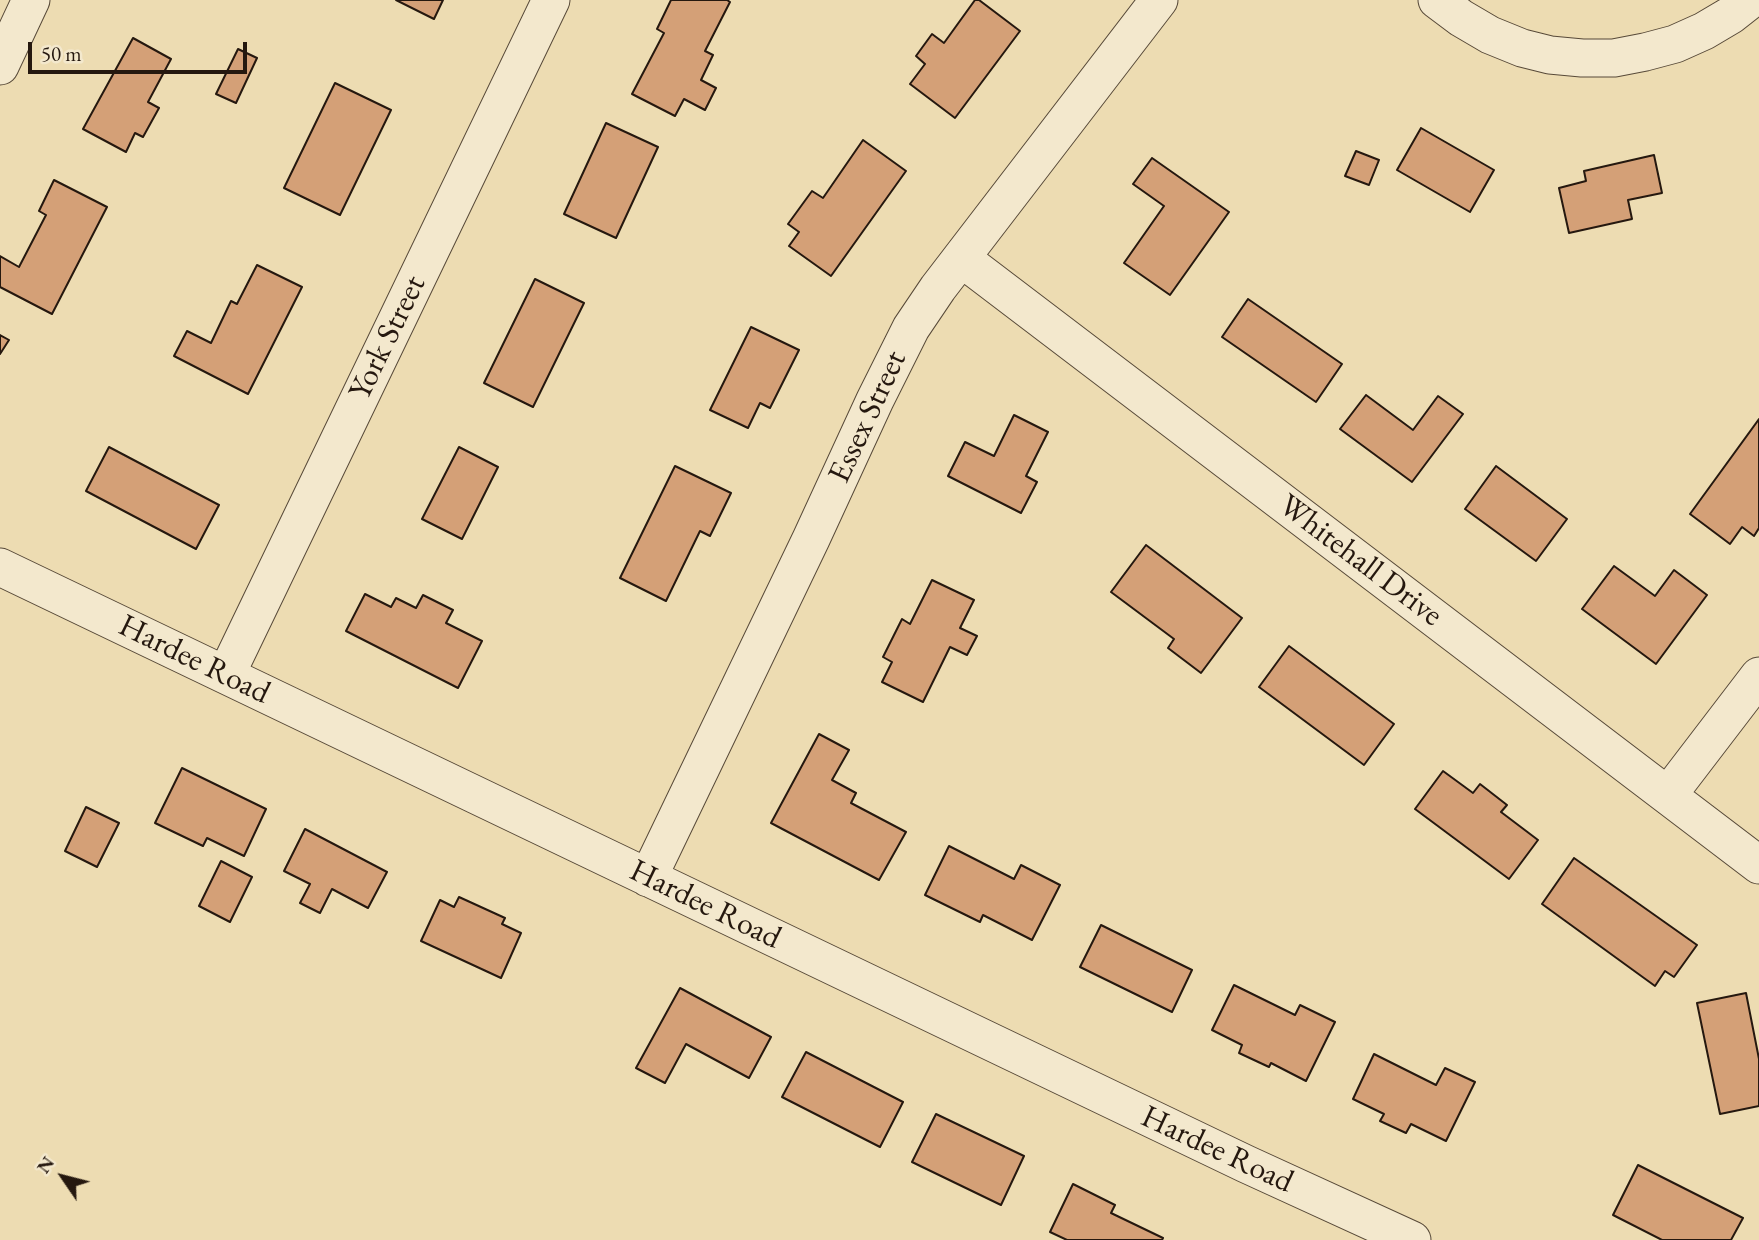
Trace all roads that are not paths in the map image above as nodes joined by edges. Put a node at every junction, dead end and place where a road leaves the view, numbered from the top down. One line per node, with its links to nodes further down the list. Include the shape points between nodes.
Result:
1 (32, 0): 6 (street)
2 (551, 0): 9 (street, York Street)
3 (1159, 0): 7 (street, Essex Street)
4 (1437, 0): 5 (street, via 1511,44 1550,55 1614,58 1675,44 1713,26)
5 (1750, 0)
6 (0, 66)
7 (961, 258): 11 (street, Whitehall Drive); 13 (street, Essex Street, via 905,340)
8 (0, 567): 9 (street, Hardee Road)
9 (226, 675): 13 (street, Hardee Road)
10 (1759, 676): 11 (street)
11 (1668, 795): 12 (street, Whitehall Drive)
12 (1759, 865)
13 (648, 878): 14 (street, Hardee Road)
14 (1412, 1240)

